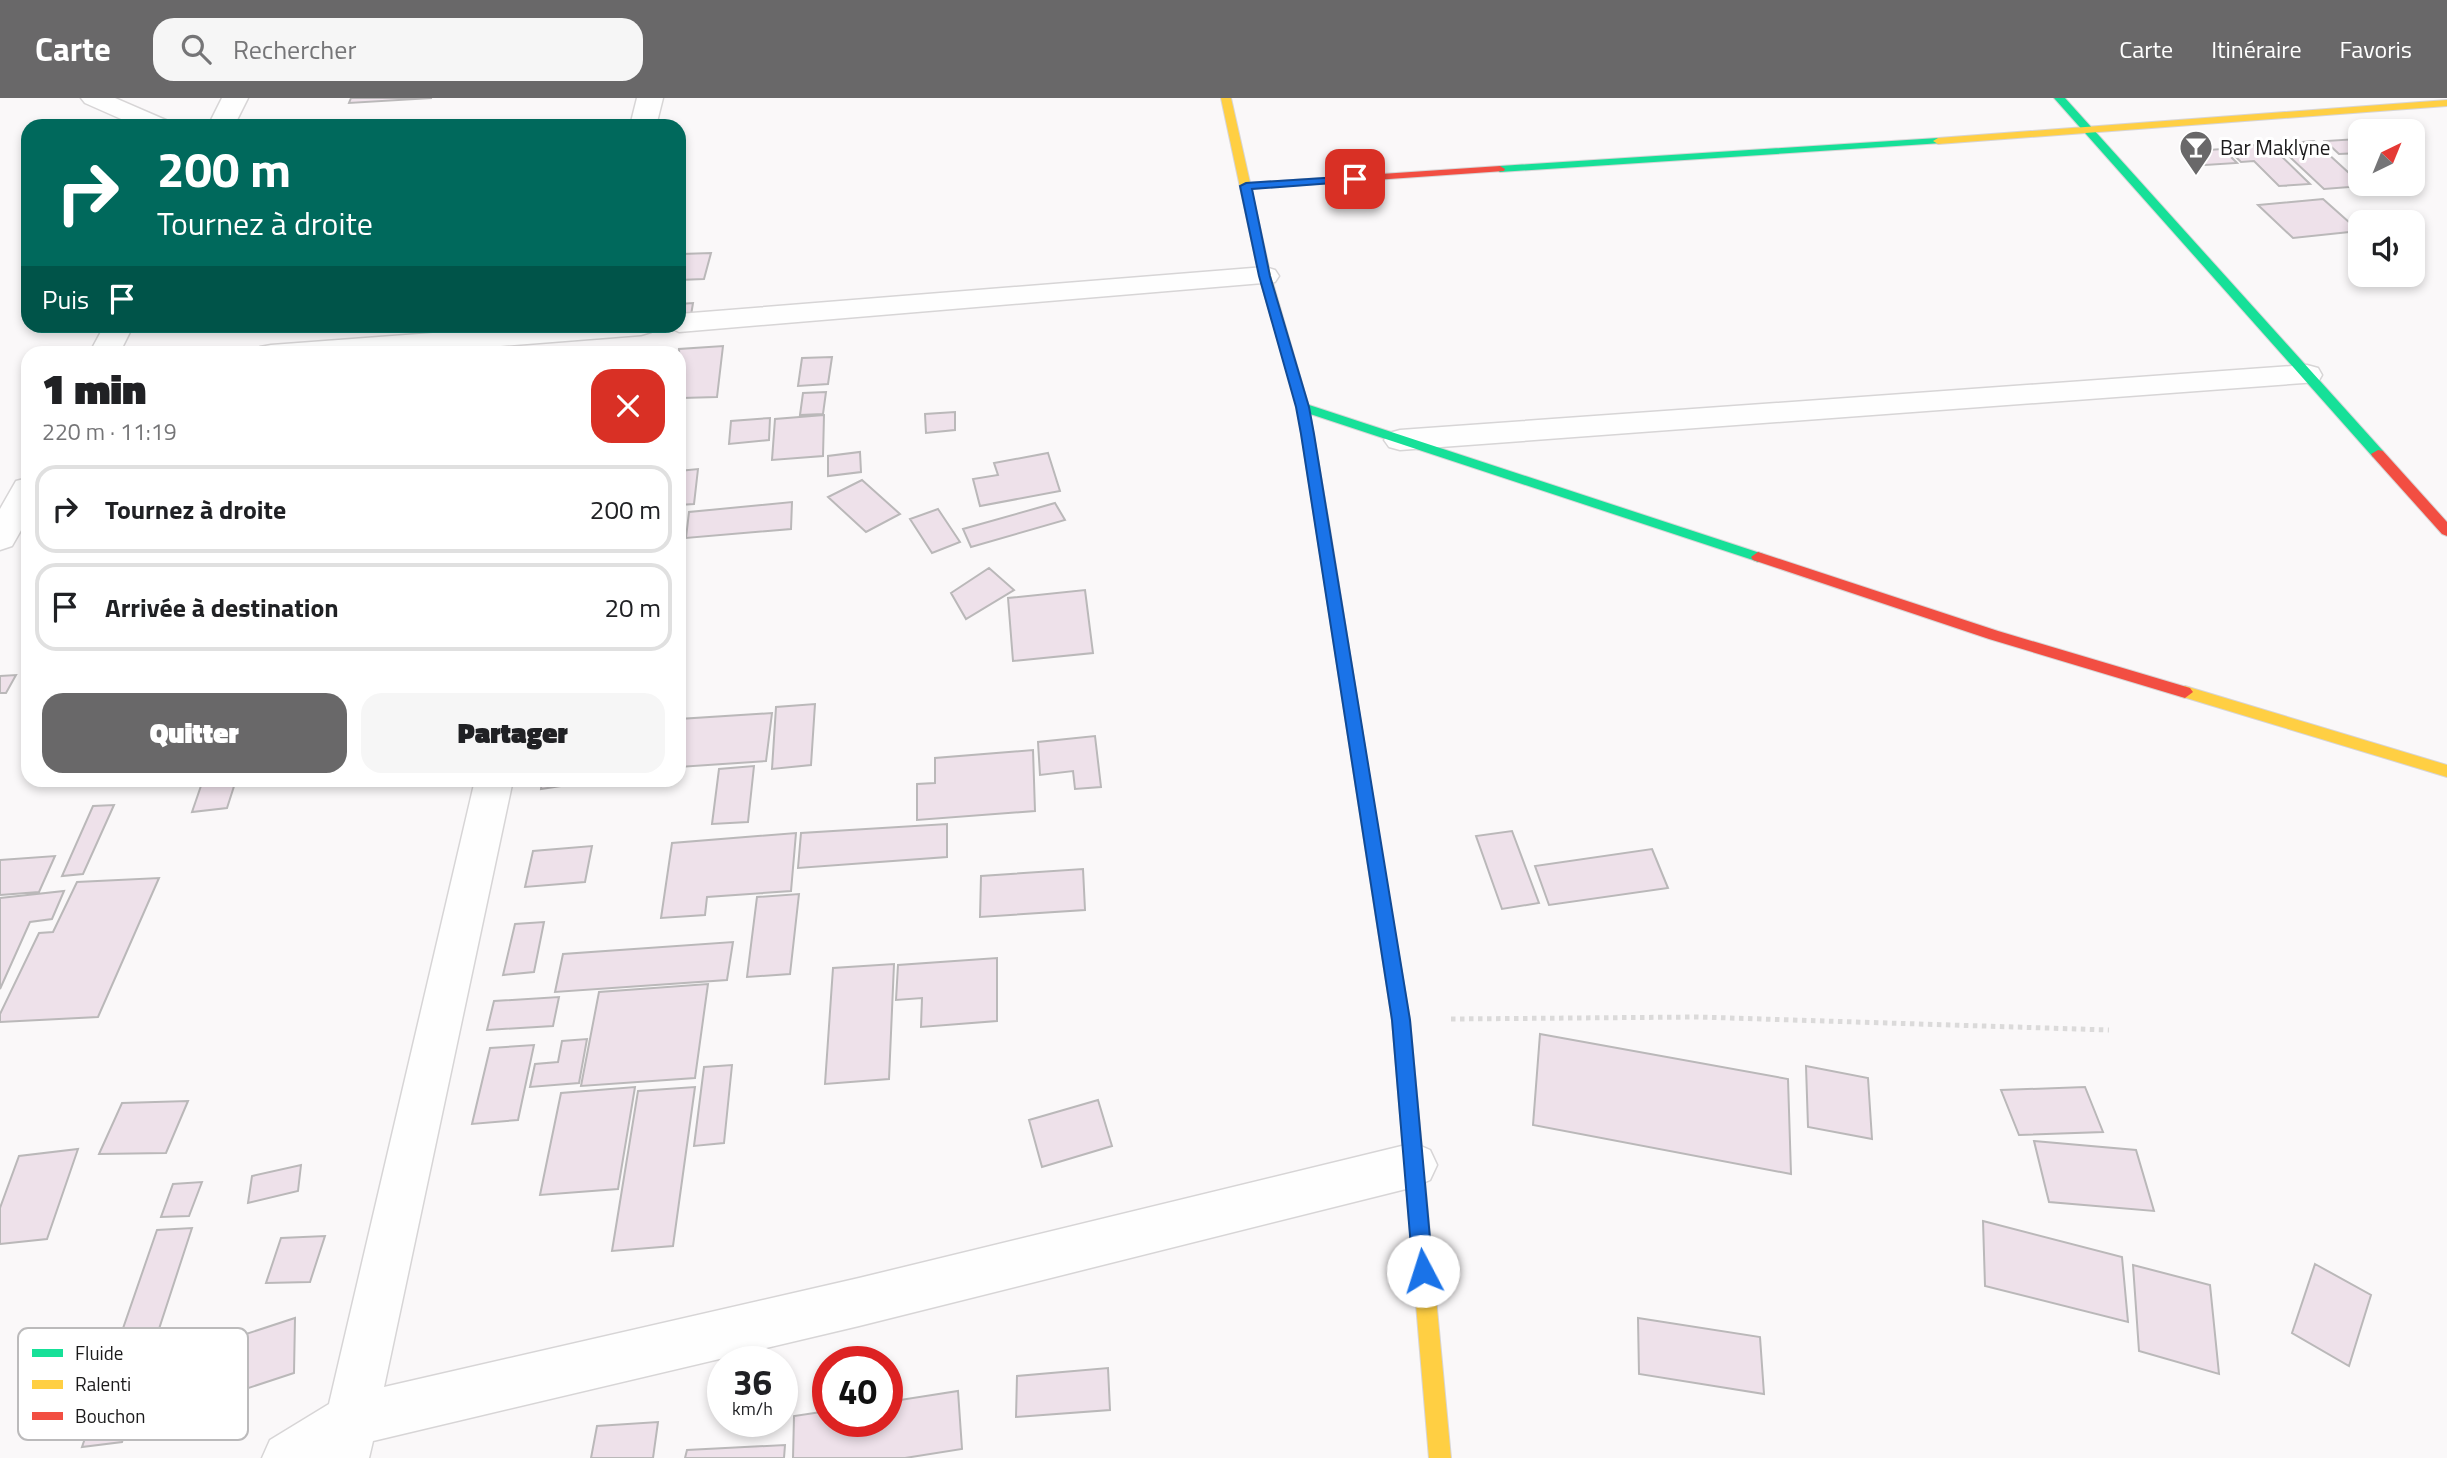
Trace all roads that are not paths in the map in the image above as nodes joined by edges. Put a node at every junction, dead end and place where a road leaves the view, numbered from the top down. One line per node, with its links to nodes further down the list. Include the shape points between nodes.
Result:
1 (94, 98): 7 (street)
2 (235, 98): 8 (street)
3 (650, 98): 9 (street)
4 (1226, 98): 11 (street)
5 (2059, 98): 10 (street)
6 (2447, 103): 10 (street)
7 (143, 119)
8 (224, 119)
9 (645, 119)
10 (2087, 131): 11 (street); 16 (street)
11 (1246, 186): 12 (street)
12 (1265, 276): 13 (street); 17 (street)
13 (686, 322)
14 (593, 336): 15 (street)
15 (414, 346)
16 (2307, 375): 18 (street); 20 (street)
17 (1303, 407): 18 (street); 24 (street, via 1401,1020)
18 (1400, 440): 22 (street, via 1994,635)
19 (21, 501): 21 (street)
20 (2447, 531)
21 (0, 538)
22 (2447, 771)
23 (492, 787): 25 (street)
24 (1414, 1165): 25 (street, via 859,1302); 27 (street)
25 (348, 1439): 26 (street)
26 (288, 1458)
27 (1440, 1458)

